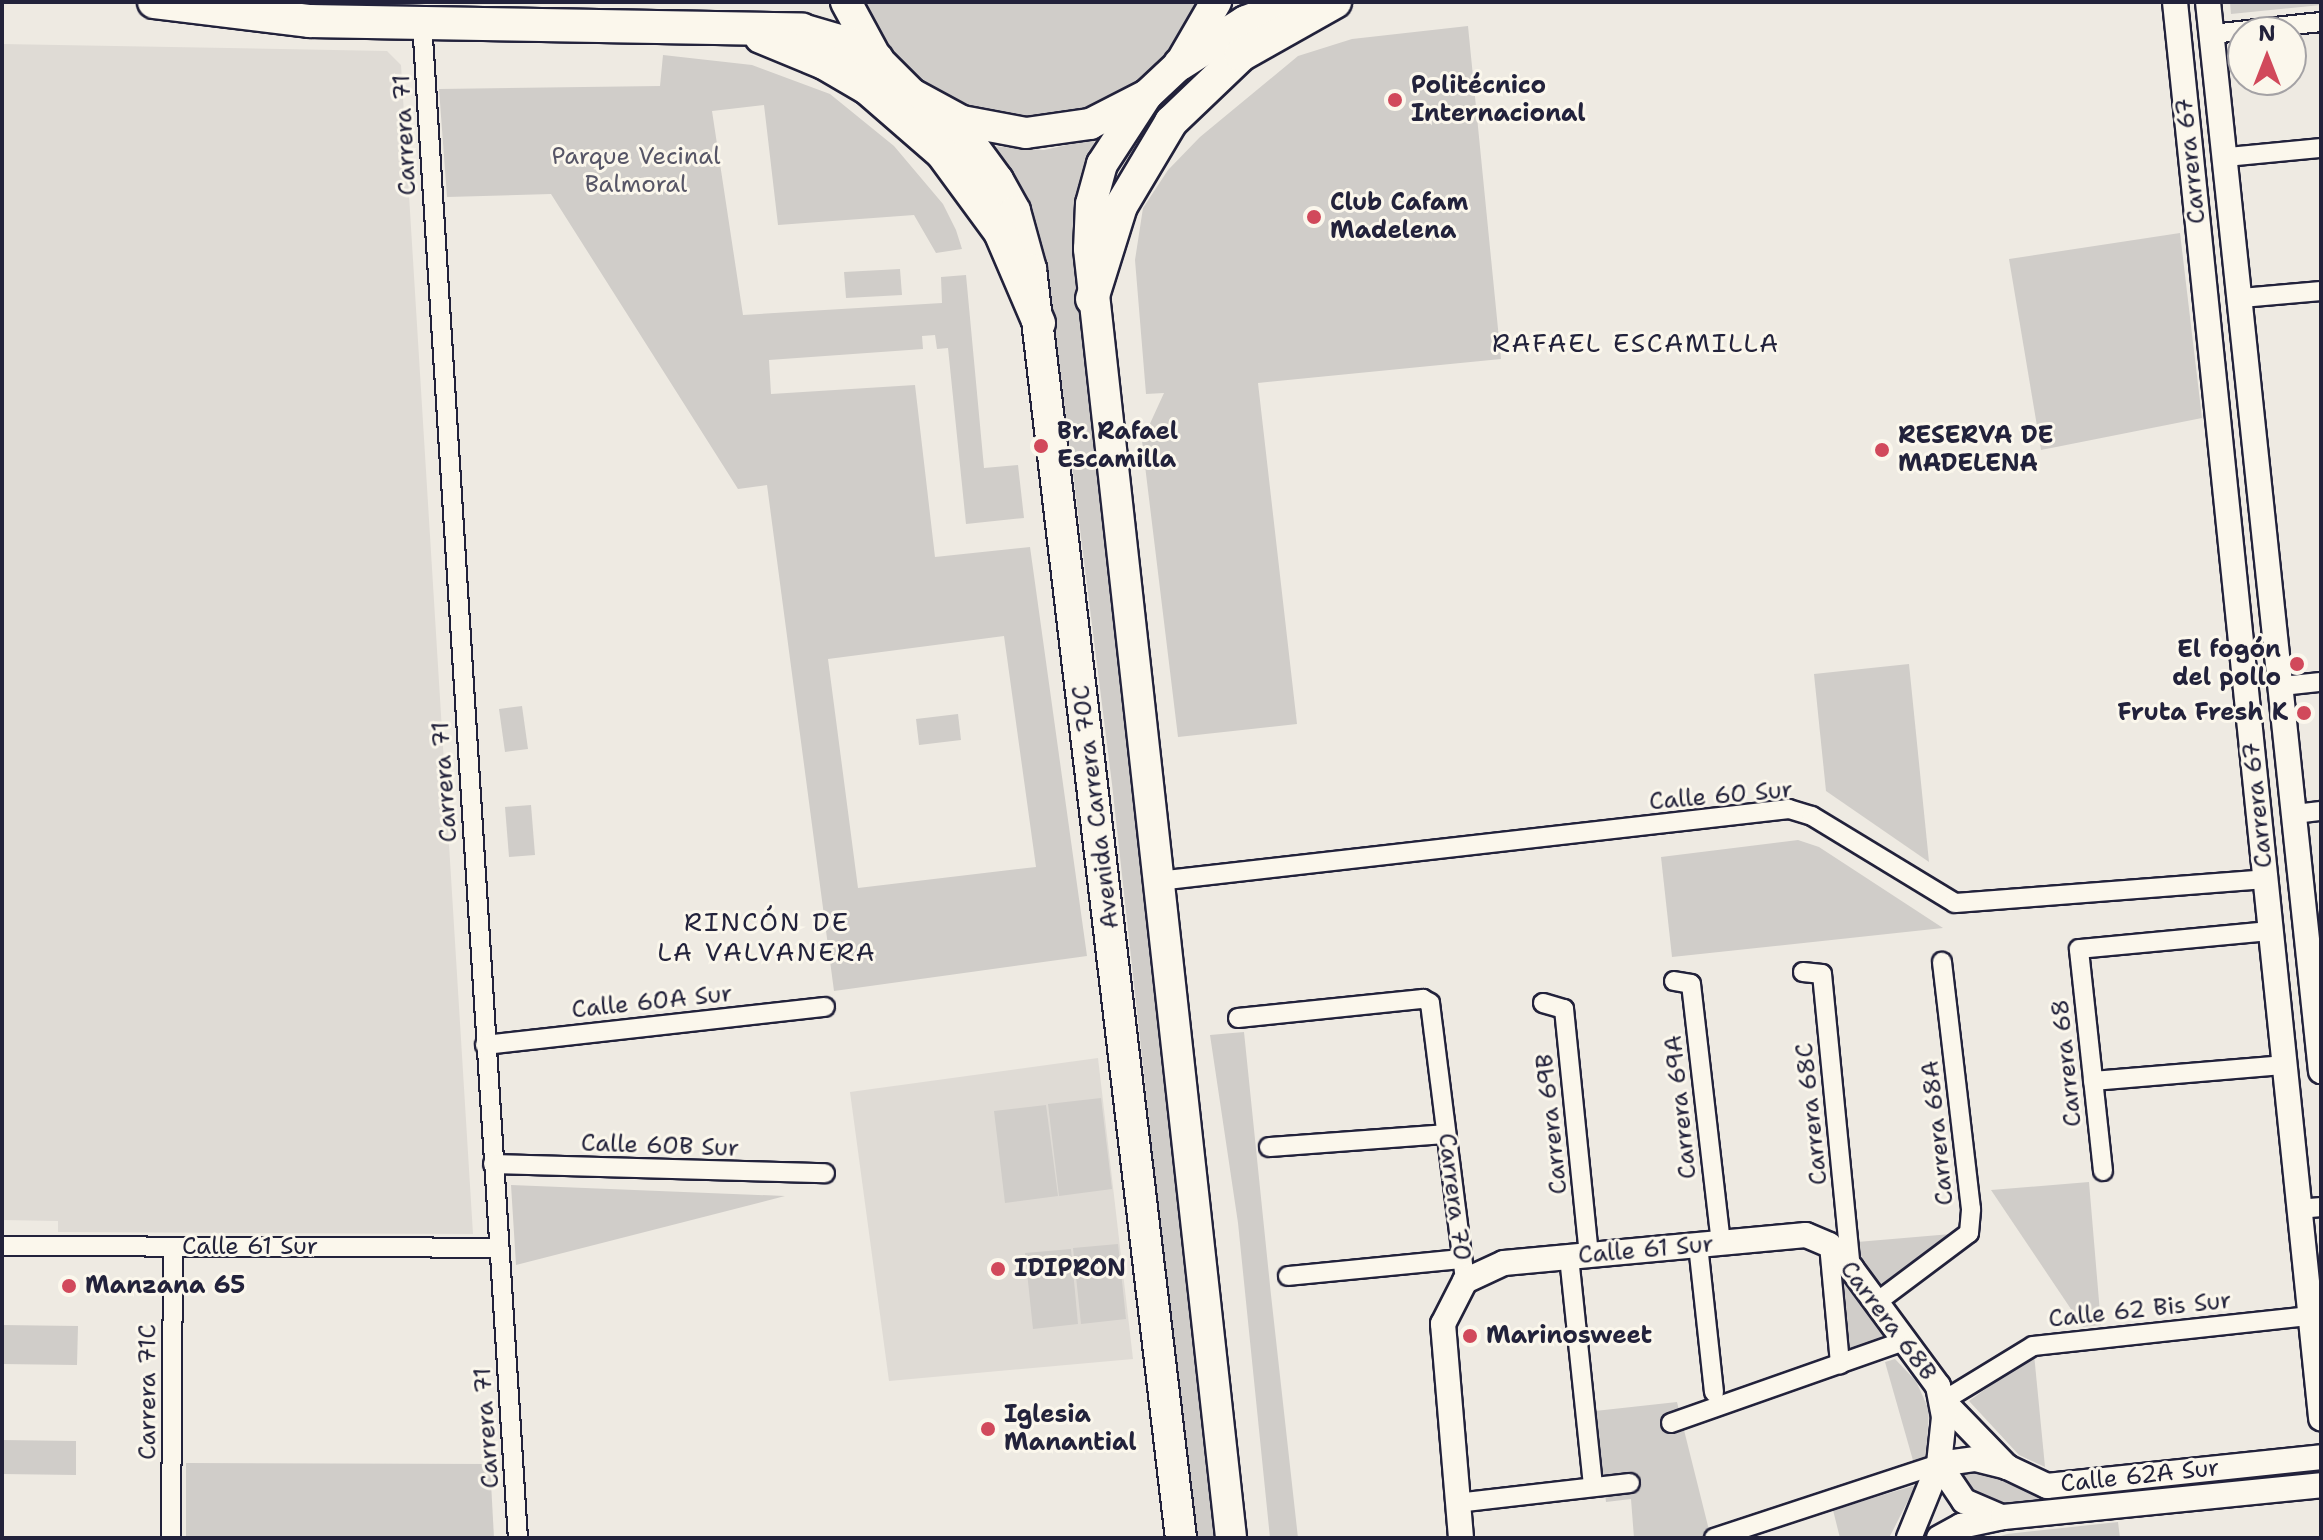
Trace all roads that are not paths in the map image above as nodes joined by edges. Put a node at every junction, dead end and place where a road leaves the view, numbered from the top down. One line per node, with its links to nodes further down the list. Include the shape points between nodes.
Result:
1 (154, 2): 8 (highway, via 275,19)
2 (846, 2): 12 (main road)
3 (1216, 2): 13 (main road)
4 (1300, 2): 13 (highway, via 1246,22)
5 (1335, 2): 20 (highway, via 1241,55 1171,122 1121,206)
6 (2175, 2): 26 (street, Carrera 67)
7 (2208, 2): 11 (street, Carrera 67)
8 (422, 22): 10 (highway); 36 (street, Carrera 71)
9 (2321, 22): 11 (street)
10 (732, 28): 12 (highway, via 822,34); 21 (highway, via 824,63 906,118 974,191 1022,276)
11 (2212, 34): 17 (street, Carrera 67)
12 (877, 59): 15 (main road)
13 (1180, 64): 14 (main road)
14 (1147, 95): 15 (main road, via 1119,112 1058,131 994,130); 20 (main road, via 1113,142 1091,204)
15 (933, 107): 21 (main road, Avenida Carrera 70C, via 980,155 1015,211)
16 (2321, 148): 17 (street)
17 (2227, 157): 19 (street, Carrera 67)
18 (2321, 291): 19 (street)
19 (2242, 298): 23 (street, Carrera 67)
20 (1092, 299): 27 (main road)
21 (1039, 323): 73 (main road, Avenida Carrera 70C)
22 (2321, 682): 23 (street)
23 (2282, 686): 25 (street, Carrera 67)
24 (2321, 811): 25 (street)
25 (2295, 814): 29 (street, Carrera 67)
26 (2266, 879): 27 (street, Calle 60 Sur, via 1955,903 1812,816 1789,809); 28 (street, Carrera 67)
27 (1158, 881): 74 (main road)
28 (2270, 926): 29 (street); 37 (street, Carrera 67); 39 (street, Carrera 68, via 2079,949)
29 (2311, 930): 38 (street, Carrera 67)
30 (1942, 962): 55 (street, Carrera 68A, via 1971,1209 1969,1233)
31 (1803, 972): 52 (street, Carrera 68C, via 1822,974)
32 (1674, 981): 46 (street, Carrera 69A, via 1691,984)
33 (1543, 1003): 51 (street, Carrera 69B, via 1564,1009)
34 (825, 1007): 36 (street, Calle 60A Sur)
35 (1238, 1018): 40 (street, Carrera 70, via 1423,999 1434,1013)
36 (485, 1045): 42 (street, Carrera 71)
37 (2285, 1065): 39 (street); 45 (street, Carrera 67)
38 (2321, 1071)
39 (2093, 1081): 43 (street, Carrera 68)
40 (1446, 1134): 41 (street); 53 (street, Carrera 70)
41 (1269, 1147)
42 (493, 1164): 44 (street, Calle 60B Sur); 50 (street, Carrera 71)
43 (2103, 1171)
44 (825, 1173)
45 (2310, 1208): 56 (street, Carrera 67)
46 (1710, 1244): 47 (street, Calle 61 Sur, via 1806,1235); 51 (street, Calle 61 Sur); 59 (street, Carrera 69A)
47 (1829, 1245): 52 (street, Carrera 68B); 58 (street)
48 (2, 1246): 49 (street, Calle 61 Sur)
49 (173, 1247): 50 (street, Calle 61 Sur); 71 (street, Carrera 71C)
50 (499, 1248): 72 (street, Carrera 71)
51 (1579, 1256): 53 (street, Calle 61 Sur); 68 (street, Carrera 69B)
52 (1851, 1268): 55 (street, Carrera 68B)
53 (1464, 1270): 54 (street, Calle 61 Sur); 69 (street, Carrera 70, via 1443,1324)
54 (1288, 1276)
55 (1877, 1302): 57 (street, Carrera 68B)
56 (2310, 1316): 60 (street, Calle 62 Bis Sur, via 2033,1346); 61 (street, Carrera 67)
57 (1907, 1340): 58 (street); 60 (street, Carrera 68B, via 1933,1375)
58 (1840, 1364): 62 (street)
59 (1714, 1392)
60 (1943, 1401): 64 (street, Carrera 68B); 65 (street, Calle 62A Sur)
61 (2321, 1418)
62 (1671, 1423)
63 (2321, 1457): 65 (street, Calle 62A Sur, via 2062,1486 2032,1482)
64 (1939, 1464): 65 (street, via 1976,1459); 70 (street, via 1964,1501); 76 (street); 77 (street, Carrera 68B)
65 (2007, 1467)
66 (1630, 1483): 68 (street)
67 (2321, 1485): 70 (street, Calle 62A Sur)
68 (1593, 1487): 69 (street)
69 (1457, 1503): 75 (street, Carrera 70)
70 (2003, 1517): 78 (street, Calle 62A Sur, via 1961,1526)
71 (171, 1538)
72 (518, 1538)
73 (1181, 1538)
74 (1231, 1538)
75 (1461, 1538)
76 (1714, 1538)
77 (1909, 1538)
78 (1939, 1538)

